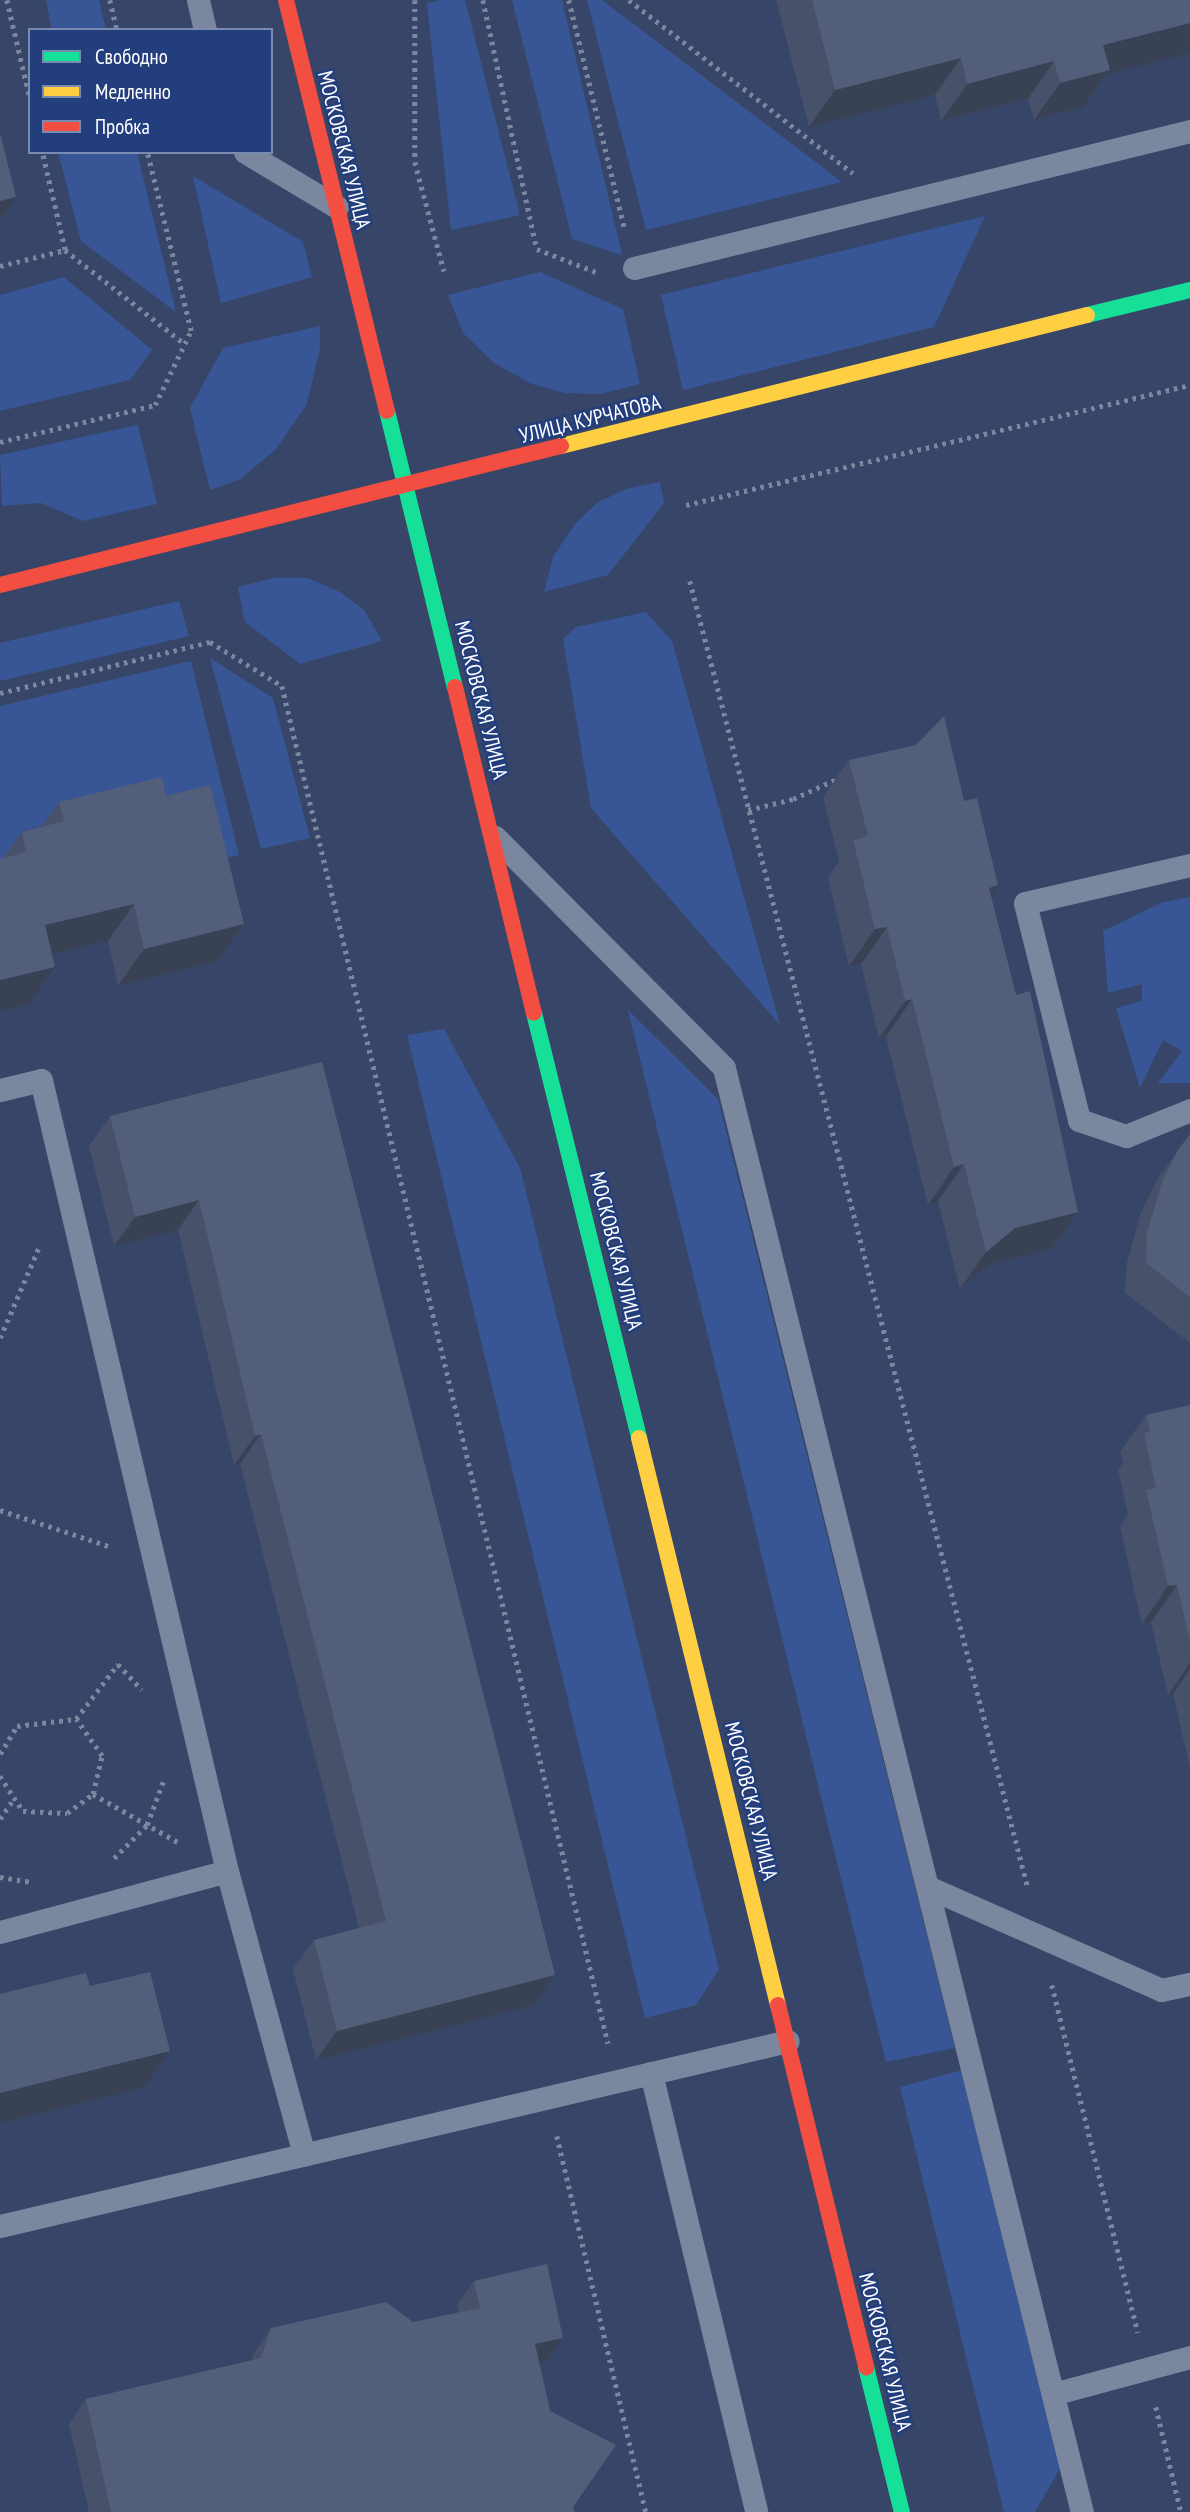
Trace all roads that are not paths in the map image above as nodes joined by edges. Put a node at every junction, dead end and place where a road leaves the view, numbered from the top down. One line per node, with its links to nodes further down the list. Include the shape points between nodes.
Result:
1 (198, 0): 3 (lane)
2 (286, 0): 6 (street, МОСКОВСКАЯ УЛИЦА)
3 (205, 28)
4 (1190, 131): 7 (lane)
5 (248, 154): 6 (lane)
6 (337, 207): 9 (street, МОСКОВСКАЯ УЛИЦА)
7 (634, 268)
8 (1190, 290): 9 (street, УЛИЦА КУРЧАТОВА)
9 (407, 486): 10 (street, УЛИЦА КУРЧАТОВА); 11 (street, МОСКОВСКАЯ УЛИЦА)
10 (0, 585)
11 (493, 834): 16 (lane, via 724,1068); 19 (street, МОСКОВСКАЯ УЛИЦА)
12 (1190, 865): 14 (lane, via 1025,903 1080,1119 1126,1136)
13 (0, 1090): 15 (lane, via 41,1080)
14 (1190, 1110)
15 (227, 1871): 17 (lane); 21 (lane)
16 (930, 1888): 18 (lane, via 1161,1990); 24 (lane)
17 (0, 1931)
18 (1190, 1984)
19 (788, 2041): 20 (lane); 26 (street, МОСКОВСКАЯ УЛИЦА)
20 (651, 2073): 21 (lane); 25 (lane)
21 (304, 2155): 22 (lane)
22 (0, 2226)
23 (1190, 2357): 24 (lane)
24 (1053, 2394): 27 (lane)
25 (756, 2512)
26 (902, 2512)
27 (1082, 2512)

